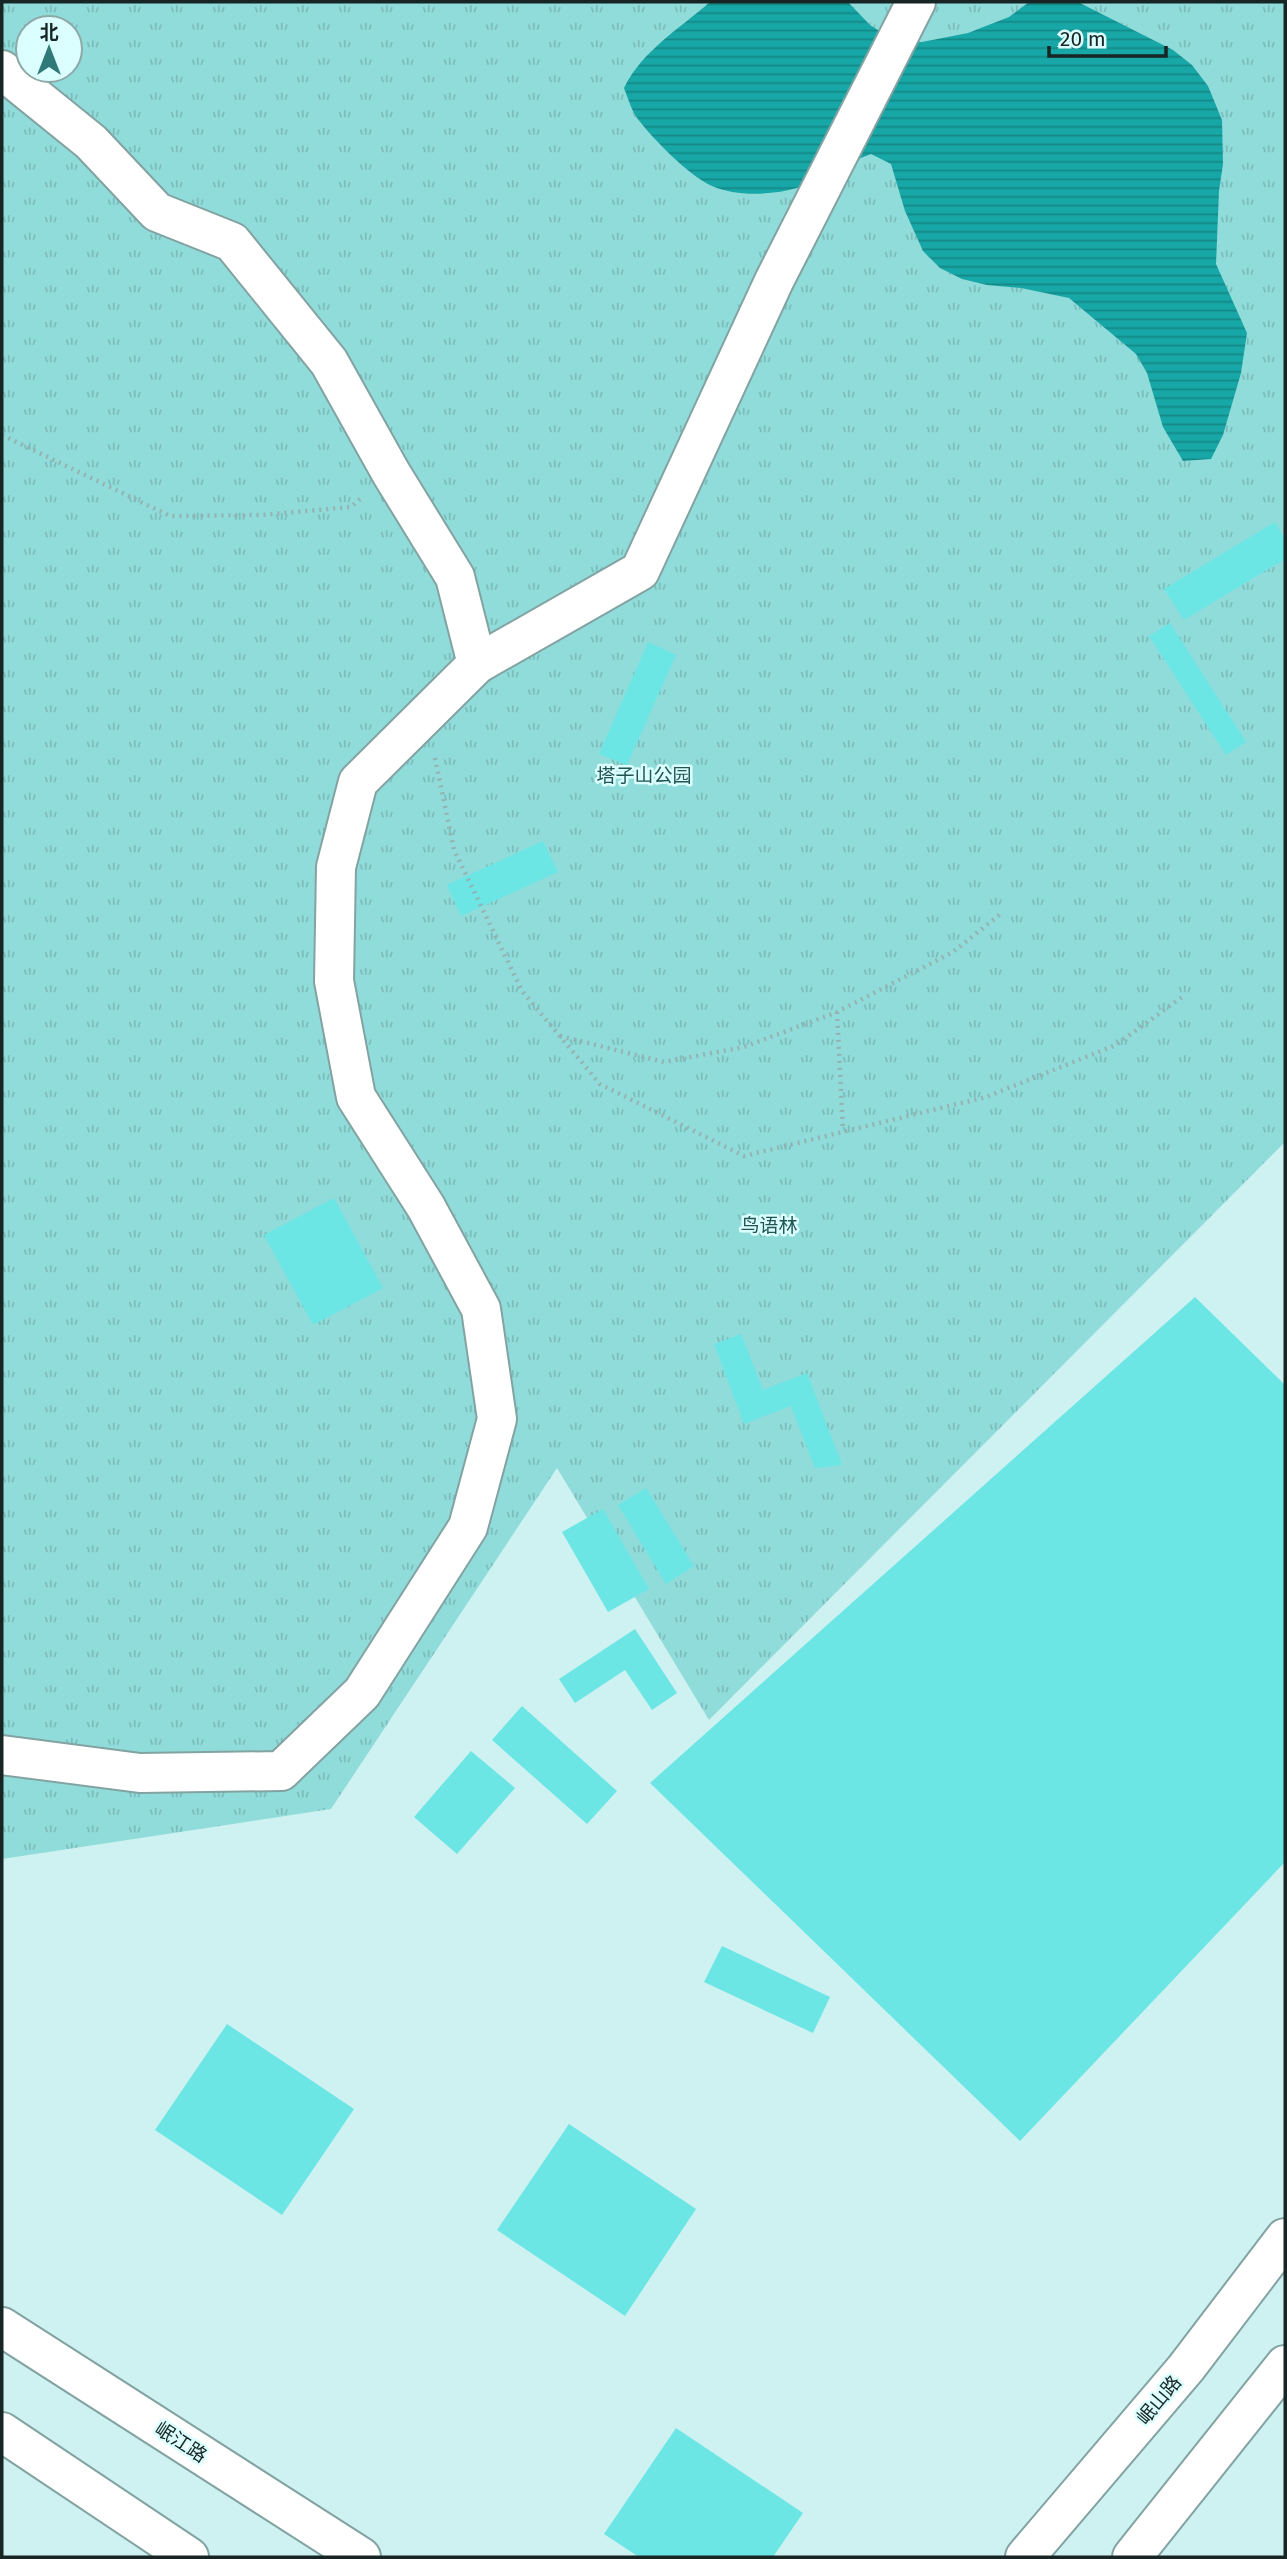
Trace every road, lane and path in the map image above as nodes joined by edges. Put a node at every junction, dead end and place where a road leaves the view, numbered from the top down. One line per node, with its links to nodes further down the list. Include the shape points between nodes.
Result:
1 (916, 2): 5 (street, via 774,281 640,571)
2 (2, 70): 4 (street, via 91,142 157,212 232,242 329,362)
3 (2, 435): 4 (path, via 170,516 261,515 351,507)
4 (391, 472): 5 (street, via 455,577)
5 (477, 664): 6 (street)
6 (426, 713): 10 (path, via 454,850 522,991); 12 (street, via 358,782 335,867 334,981 356,1097 426,1207 481,1309 498,1419 468,1527 362,1693 281,1771 140,1773)
7 (1003, 912): 9 (path, via 953,952)
8 (1182, 998): 11 (path, via 1116,1045 986,1097)
9 (837, 1012): 10 (path, via 744,1047 664,1062); 11 (path)
10 (559, 1036): 11 (path, via 600,1084 744,1156)
11 (843, 1130)
12 (2, 1755)
13 (1285, 2238): 20 (street, 岷山路, via 1186,2368)
14 (2, 2327): 19 (street, 岷江路)
15 (1285, 2365): 16 (street)
16 (1273, 2406): 21 (street)
17 (2, 2432): 18 (street)
18 (189, 2557)
19 (360, 2557)
20 (1025, 2557)
21 (1132, 2557)

